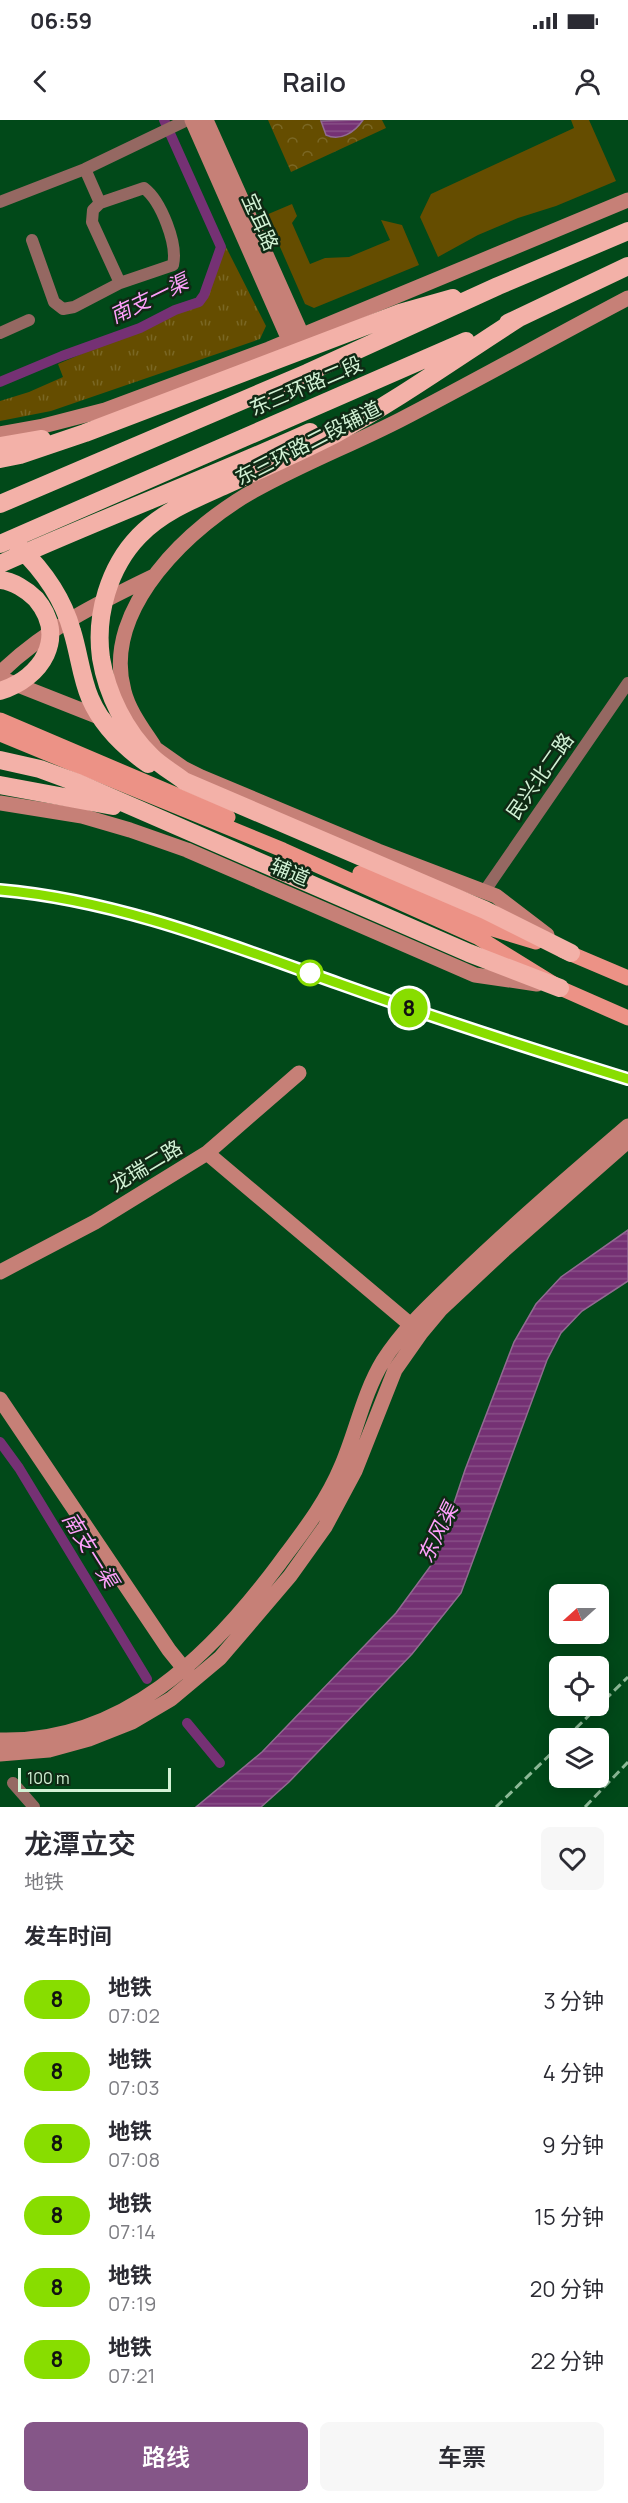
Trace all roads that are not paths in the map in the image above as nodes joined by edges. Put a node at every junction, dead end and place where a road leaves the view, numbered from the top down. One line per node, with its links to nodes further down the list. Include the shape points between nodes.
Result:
1 (187, 120): 4 (street)
2 (192, 120): 17 (street, 宝耳路)
3 (206, 120): 17 (street, 宝耳路)
4 (85, 169): 6 (street); 7 (street)
5 (628, 200): 17 (street)
6 (0, 201)
7 (100, 203): 11 (street, via 93,210 92,222); 11 (street, via 144,188 152,194 176,253 173,265)
8 (628, 231): 12 (highway, 东三环路二段)
9 (32, 240): 11 (street, via 54,302 63,309 74,308)
10 (628, 266): 14 (highway, 东三环路二段)
11 (120, 283)
12 (498, 286): 17 (highway); 23 (highway, 东三环路二段, via 308,374)
13 (628, 298): 27 (street, 东三环路二段辅道, via 399,421 256,490 211,521)
14 (519, 318): 18 (highway); 25 (highway, 东三环路二段)
15 (29, 320): 16 (street)
16 (0, 333)
17 (295, 342): 19 (street, via 105,410); 20 (highway)
18 (330, 429): 26 (highway, via 94,522); 37 (highway, via 160,519 139,536 111,580 101,618 99,646 105,678 130,732 152,758)
19 (0, 434)
20 (85, 434): 21 (highway); 22 (highway)
21 (0, 446)
22 (0, 459)
23 (0, 504)
24 (0, 532): 37 (highway, via 36,563 48,580 72,629 91,700 106,724 123,746 151,766)
25 (0, 544)
26 (0, 564)
27 (156, 574): 29 (street, via 44,634); 35 (street, 东三环路二段辅道, via 133,608 121,651 124,691)
28 (0, 579): 32 (highway, via 29,592 46,611 50,638 39,667 21,683)
29 (0, 673)
30 (0, 678): 35 (street, via 93,713)
31 (628, 683): 41 (street, 民兴北二路)
32 (0, 691)
33 (0, 720): 41 (main road)
34 (0, 734): 41 (main road, via 283,850)
35 (154, 746): 41 (street, via 183,768 378,851)
36 (0, 760): 40 (highway, via 40,769)
37 (184, 781): 41 (highway)
38 (0, 785): 40 (highway)
39 (0, 803): 44 (street, 辅道, via 82,816 130,830 187,850 475,975)
40 (146, 813): 41 (highway)
41 (480, 923): 42 (highway); 44 (highway)
42 (571, 952): 43 (main road)
43 (628, 978)
44 (560, 988): 45 (main road)
45 (628, 1018)
46 (299, 1073): 49 (street, 龙瑞二路)
47 (628, 1126): 51 (street, via 501,1236)
48 (628, 1141): 51 (street)
49 (207, 1153): 50 (street, 龙瑞二路, via 95,1222); 51 (street)
50 (0, 1272)
51 (416, 1329): 53 (street, via 395,1370 355,1471 326,1527 220,1659)
52 (0, 1399): 53 (street, via 169,1650)
53 (190, 1675): 54 (street, via 129,1708 85,1726 41,1738); 55 (street, via 132,1722 49,1750)
54 (0, 1740)
55 (0, 1754)
56 (13, 1783): 57 (street)
57 (33, 1807)

